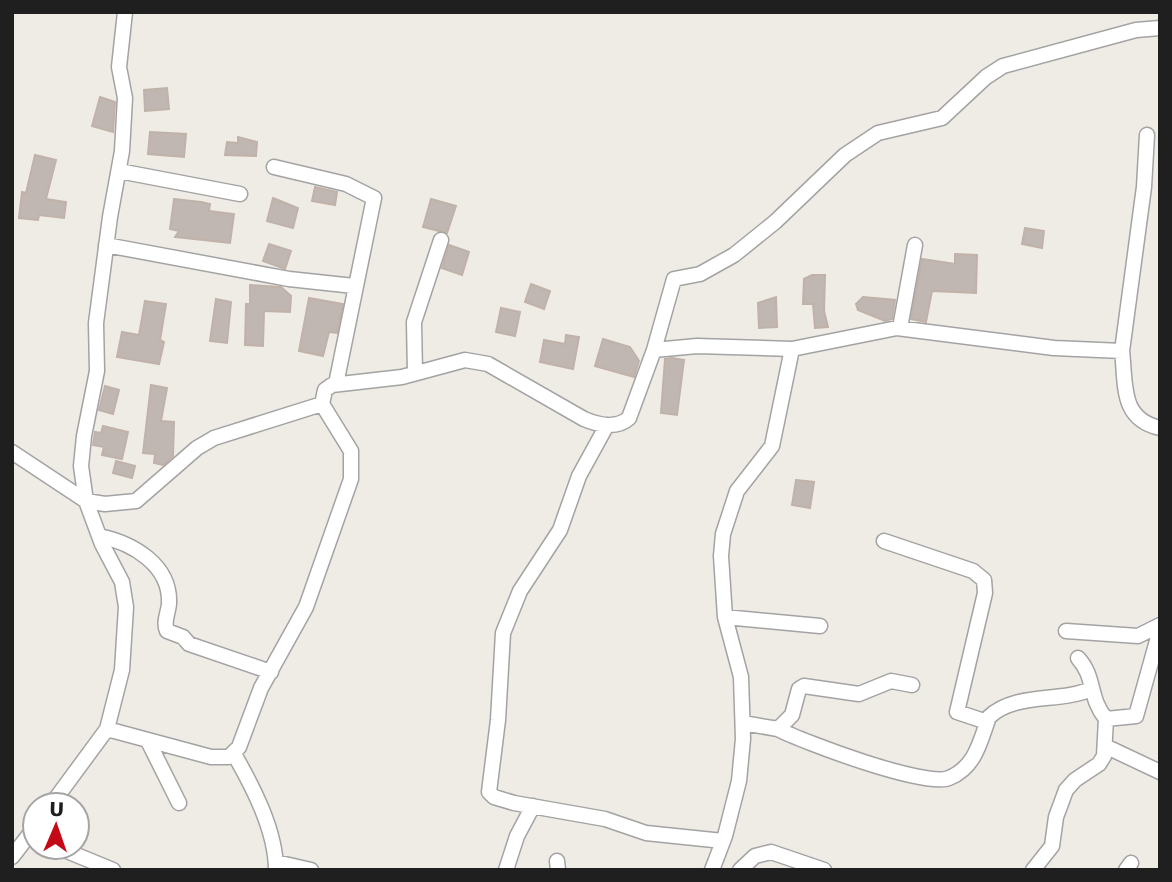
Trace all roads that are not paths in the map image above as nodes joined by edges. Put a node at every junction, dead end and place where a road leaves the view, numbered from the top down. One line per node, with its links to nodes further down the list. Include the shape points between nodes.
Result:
1 (125, 12): 5 (street, via 119,67 125,106)
2 (1160, 28): 12 (street, via 1136,30 1003,66 942,118 868,139 734,255 700,274 672,282)
3 (1147, 135): 14 (street)
4 (274, 167): 10 (street, via 345,184 374,198)
5 (119, 171): 6 (street); 8 (street)
6 (240, 194)
7 (441, 240): 15 (street, via 416,314)
8 (106, 245): 10 (street, via 289,279); 21 (street, via 96,323 97,371 82,452)
9 (915, 245): 11 (street)
10 (354, 286): 16 (street)
11 (900, 328): 13 (street); 14 (street, via 1054,348)
12 (654, 349): 13 (street); 18 (street, via 629,418 622,424)
13 (792, 349): 24 (street, via 772,446 737,491 723,534)
14 (1122, 351): 19 (street, via 1132,411 1138,421)
15 (415, 373): 16 (street); 18 (street, via 465,360 481,361 584,419)
16 (336, 384): 17 (street, via 325,390)
17 (322, 404): 21 (street, via 214,438 136,501 104,504); 29 (street, via 351,452 351,479 306,607)
18 (607, 425): 43 (street, via 579,476 560,530 520,591 503,633 489,792)
19 (1160, 428)
20 (12, 452): 21 (street)
21 (86, 500): 22 (street)
22 (99, 537): 29 (street, via 121,541 163,572 169,598 167,631 189,644); 35 (street, via 122,582 127,607 122,670)
23 (884, 541): 33 (street, via 973,571 984,580 985,593 957,712)
24 (725, 617): 25 (street); 34 (street, via 741,677)
25 (820, 626)
26 (1160, 628): 27 (street, via 1138,636); 32 (street, via 1136,716)
27 (1066, 631)
28 (1078, 658): 31 (street, via 1089,671)
29 (271, 672): 39 (street)
30 (912, 685): 36 (street, via 891,681 859,694 804,686 792,715)
31 (1091, 689): 32 (street, via 1094,704); 33 (street, via 1002,707)
32 (1106, 719): 38 (street)
33 (987, 722): 36 (street, via 974,758 945,780 881,767)
34 (743, 723): 36 (street); 44 (street, via 739,781)
35 (107, 729): 37 (street); 41 (street)
36 (778, 729)
37 (149, 743): 39 (street, via 211,757); 42 (street)
38 (1105, 746): 40 (street); 54 (street, via 1099,764 1066,790 1052,846)
39 (234, 754): 46 (street, via 252,789)
40 (1160, 772)
41 (61, 791)
42 (180, 803)
43 (533, 806): 44 (street, via 605,819 646,833); 50 (street)
44 (723, 841): 47 (street)
45 (91, 861): 48 (street)
46 (276, 866): 49 (street)
47 (713, 867): 51 (street)
48 (113, 870)
49 (311, 870)
50 (506, 870)
51 (733, 870)
52 (740, 870): 53 (street, via 755,856 771,852)
53 (824, 870)
54 (1033, 870)

